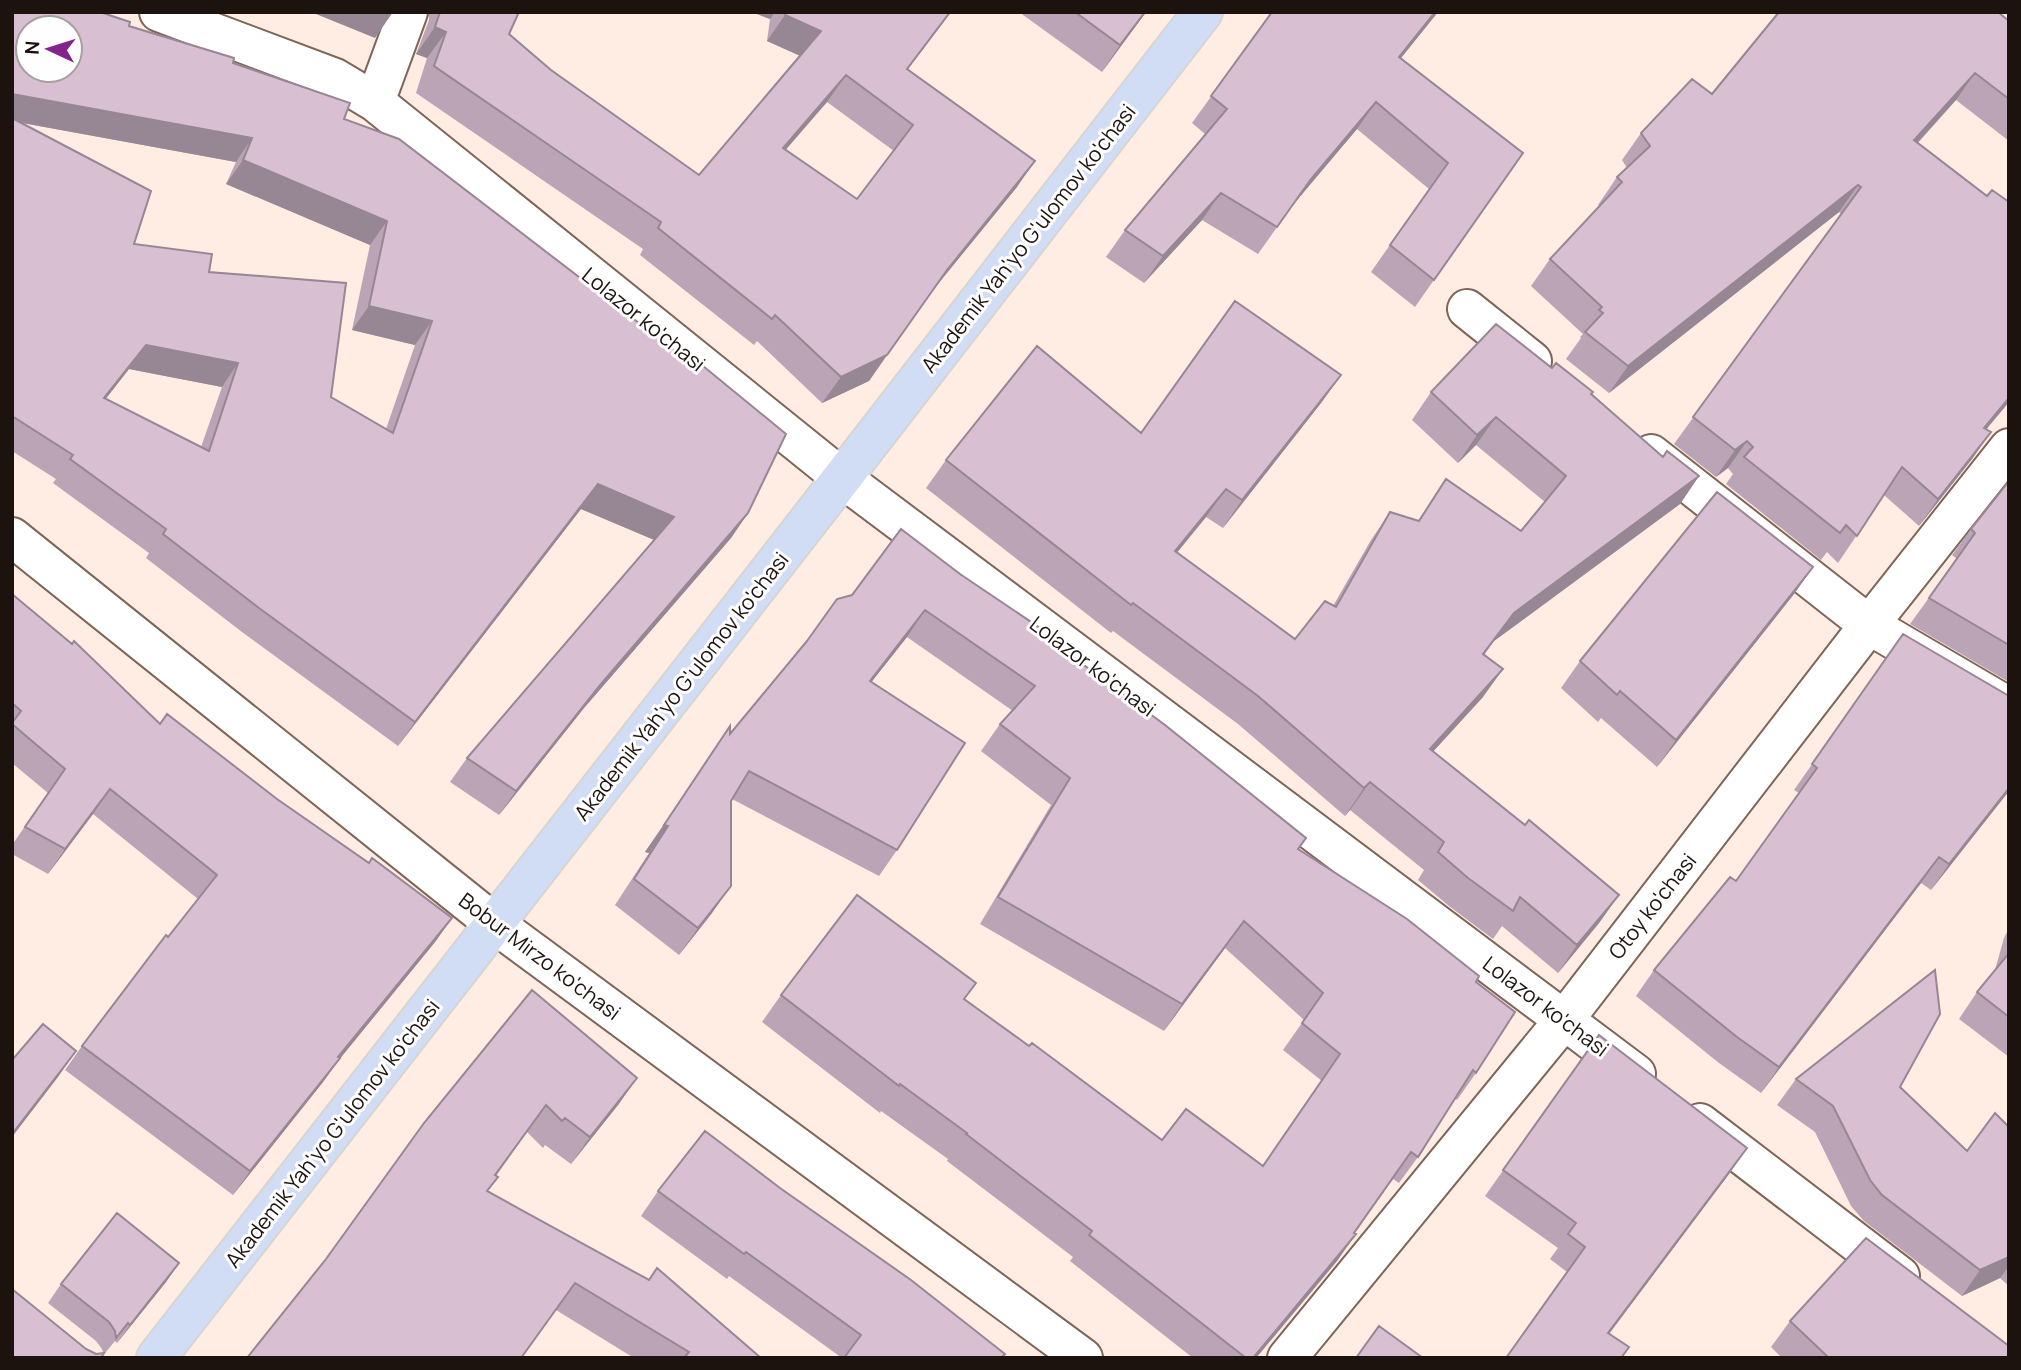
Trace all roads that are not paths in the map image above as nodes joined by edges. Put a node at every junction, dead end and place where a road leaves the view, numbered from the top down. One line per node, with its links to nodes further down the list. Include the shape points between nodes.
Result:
1 (159, 12): 4 (street, Lolazor ko'chasi, via 335,78)
2 (408, 12): 4 (street)
3 (1203, 12): 9 (main road, Akademik Yah'yo G'ulomov ko'chasi)
4 (375, 103): 9 (street, Lolazor ko'chasi)
5 (1467, 309): 6 (street)
6 (1554, 377)
7 (1619, 429): 11 (street)
8 (2009, 448): 11 (street, Otoy ko'chasi)
9 (842, 478): 13 (main road, Akademik Yah'yo G'ulomov ko'chasi); 14 (street, Lolazor ko'chasi)
10 (12, 537): 13 (street, Bobur Mirzo ko'chasi)
11 (1869, 625): 12 (street); 14 (street, Otoy ko'chasi)
12 (2009, 707)
13 (495, 924): 16 (main road, Akademik Yah'yo G'ulomov ko'chasi); 17 (street, Bobur Mirzo ko'chasi)
14 (1564, 1020): 15 (street, Lolazor ko'chasi); 18 (street, Otoy ko'chasi)
15 (1930, 1299)
16 (156, 1358)
17 (1083, 1358)
18 (1287, 1358)

